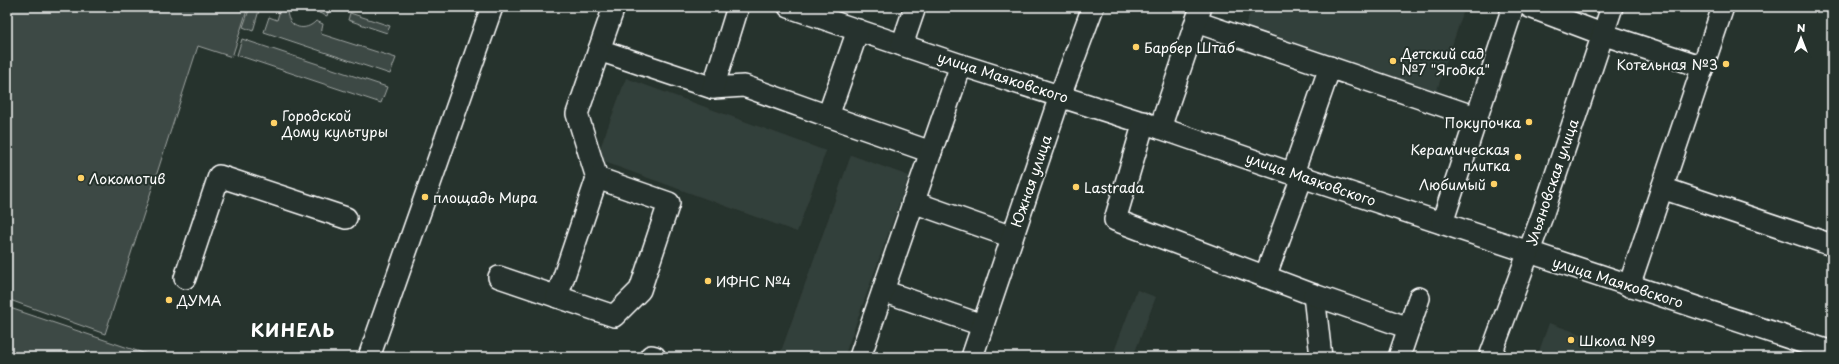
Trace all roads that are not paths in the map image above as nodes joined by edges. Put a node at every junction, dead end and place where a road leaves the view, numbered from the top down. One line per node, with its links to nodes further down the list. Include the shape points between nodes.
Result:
1 (492, 7): 46 (street)
2 (614, 7): 15 (street)
3 (738, 7): 19 (street)
4 (789, 7): 12 (street, улица Маяковского)
5 (915, 7): 14 (street)
6 (1093, 7): 20 (street, Южная улица)
7 (1513, 7): 22 (street)
8 (1530, 7): 13 (street)
9 (1612, 7): 13 (street, Ульяновская улица)
10 (1723, 7): 18 (street)
11 (1199, 15): 17 (street); 23 (street)
12 (858, 30): 14 (street, улица Маяковского); 21 (street)
13 (1602, 34): 18 (street); 33 (street, Ульяновская улица)
14 (902, 45): 16 (street, улица Маяковского)
15 (599, 50): 19 (street); 26 (street, via 577,114)
16 (961, 64): 20 (street, улица Маяковского); 24 (street)
17 (1330, 67): 22 (street); 25 (street)
18 (1703, 67): 27 (street)
19 (713, 88): 21 (street, via 744,86)
20 (1060, 96): 23 (street, улица Маяковского); 31 (street, Южная улица)
21 (828, 116): 24 (street)
22 (1476, 117): 30 (street)
23 (1152, 125): 25 (street, улица Маяковского); 35 (street, via 1114,220)
24 (931, 152): 28 (street)
25 (1297, 175): 30 (street, улица Маяковского); 35 (street)
26 (597, 178): 40 (street); 40 (street, via 669,203 640,290 614,316)
27 (1662, 188): 32 (street); 37 (street)
28 (913, 202): 31 (street); 38 (street)
29 (346, 218): 36 (street, via 219,176)
30 (1442, 223): 33 (street, улица Маяковского)
31 (1012, 237): 42 (street, Южная улица)
32 (1832, 245)
33 (1528, 252): 37 (street, улица Маяковского); 52 (street, Ульяновская улица)
34 (499, 277): 40 (street)
35 (1264, 277): 39 (street)
36 (185, 278)
37 (1629, 286): 45 (street, улица Маяковского)
38 (883, 291): 42 (street); 47 (street)
39 (1314, 294): 43 (street); 44 (street)
40 (557, 297)
41 (1419, 298): 43 (street)
42 (982, 325): 48 (street, Южная улица)
43 (1409, 328): 51 (street)
44 (1318, 329): 49 (street); 50 (street)
45 (1832, 352)
46 (370, 357)
47 (860, 357)
48 (972, 357)
49 (1309, 357)
50 (1321, 357)
51 (1399, 357)
52 (1490, 357)

